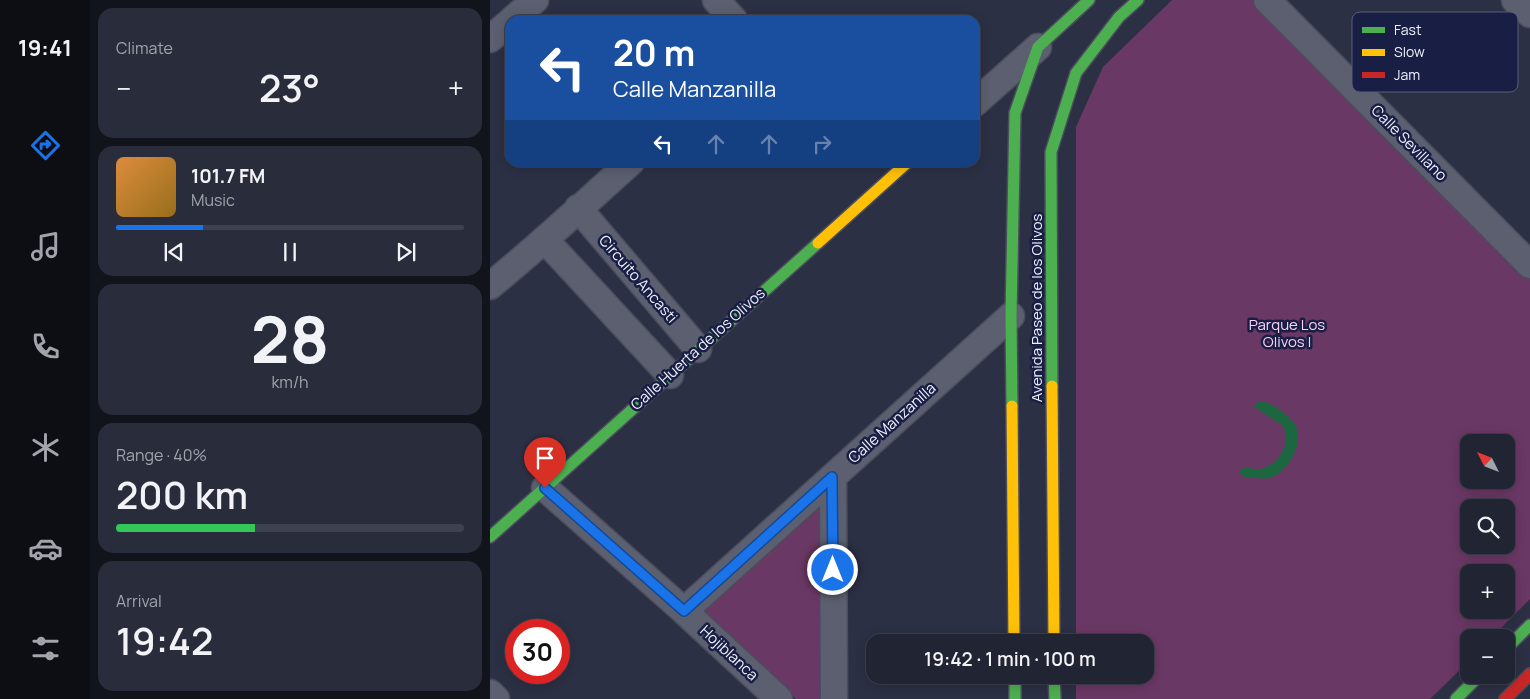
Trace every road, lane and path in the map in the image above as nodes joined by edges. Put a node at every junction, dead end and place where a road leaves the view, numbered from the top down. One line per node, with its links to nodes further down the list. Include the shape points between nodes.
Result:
1 (535, 0): 8 (street)
2 (716, 0): 9 (street)
3 (1089, 0): 12 (street, Avenida Paseo de los Olivos)
4 (1138, 0): 31 (street, Avenida Paseo de los Olivos, via 1119,17 1076,73 1051,152)
5 (1267, 0): 13 (street, Calle Sevillano)
6 (1515, 0): 7 (street)
7 (1530, 14)
8 (518, 15)
9 (730, 15)
10 (505, 26): 11 (street)
11 (490, 39)
12 (1038, 47): 15 (street); 22 (street, Avenida Paseo de los Olivos, via 1015,113)
13 (1352, 86)
14 (1358, 92): 20 (street, Calle Sevillano)
15 (980, 99)
16 (625, 167): 18 (street)
17 (902, 167): 23 (street, Calle Huerta de los Olivos)
18 (578, 208): 19 (street); 23 (street, Circuito Ancasti)
19 (546, 241): 21 (street); 24 (street)
20 (1530, 265)
21 (490, 286)
22 (1011, 316): 25 (street, Calle Manzanilla); 30 (street, Avenida Paseo de los Olivos)
23 (698, 349): 24 (street, Calle Huerta de los Olivos)
24 (670, 375): 26 (street, Calle Huerta de los Olivos)
25 (832, 477): 28 (street, Calle Manzanilla); 40 (street)
26 (545, 488): 27 (street, Calle Huerta de los Olivos); 28 (street, Hojiblanca)
27 (490, 537)
28 (684, 611): 39 (street, Hojiblanca)
29 (1530, 625): 32 (street)
30 (1014, 634)
31 (1054, 634)
32 (1515, 640)
33 (1530, 674): 44 (street)
34 (1015, 684): 41 (street)
35 (1054, 684): 42 (street)
36 (1471, 684): 43 (street)
37 (490, 693): 38 (street)
38 (496, 699)
39 (779, 699)
40 (834, 699)
41 (1015, 699)
42 (1055, 699)
43 (1456, 699)
44 (1505, 699)

